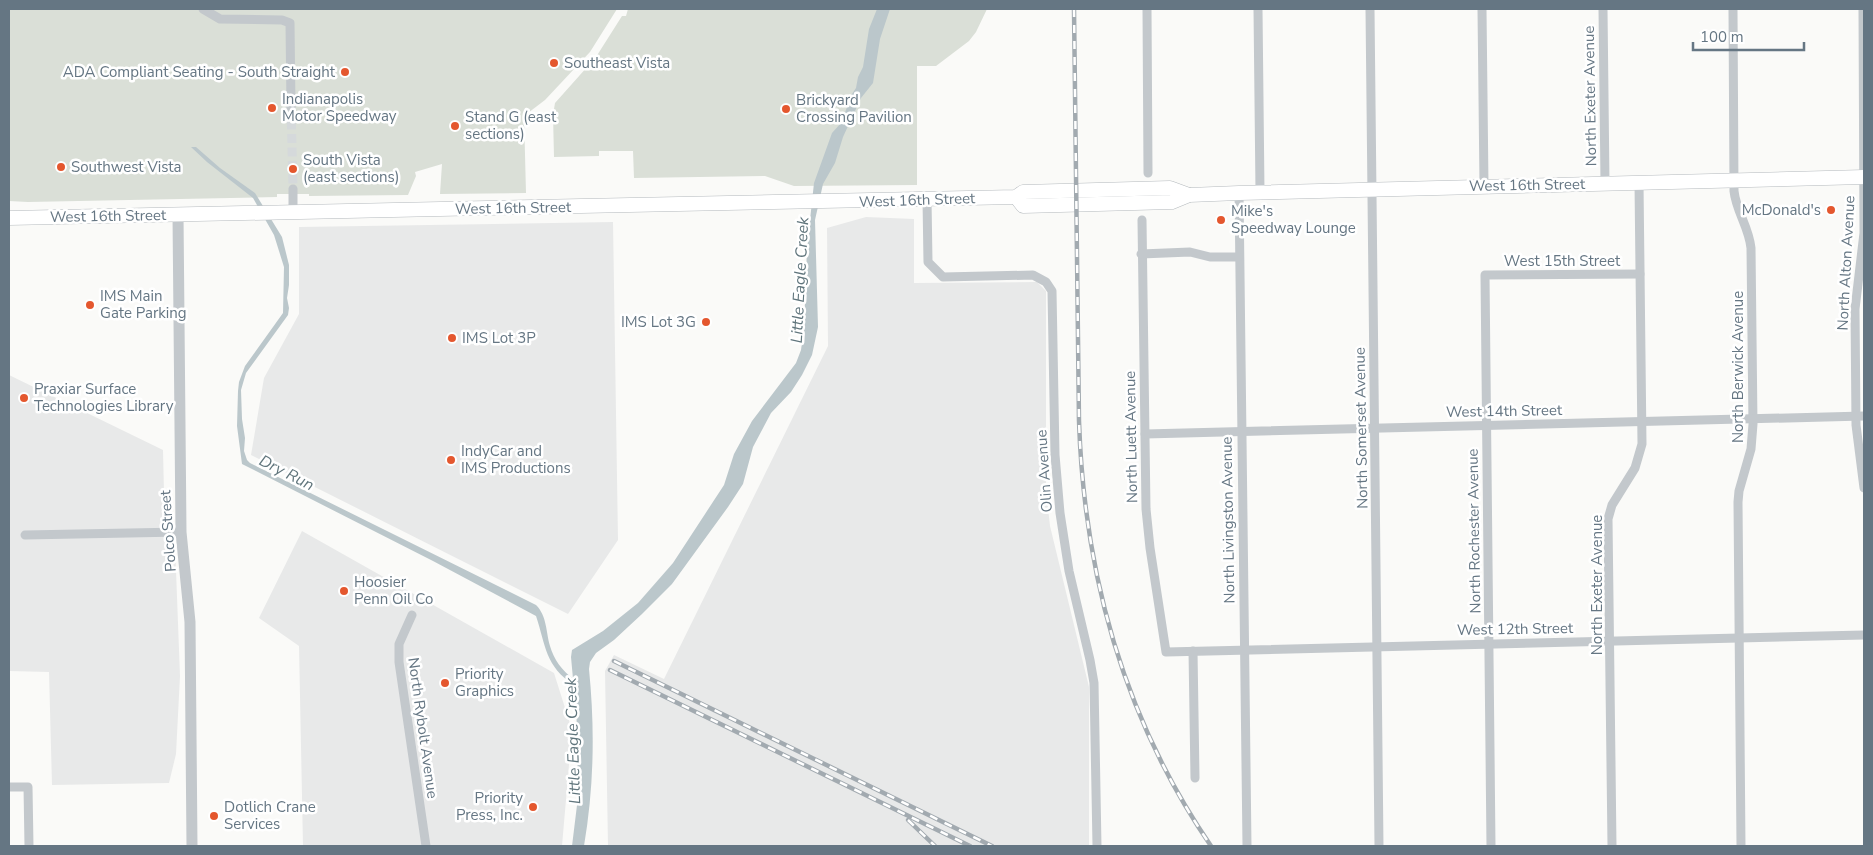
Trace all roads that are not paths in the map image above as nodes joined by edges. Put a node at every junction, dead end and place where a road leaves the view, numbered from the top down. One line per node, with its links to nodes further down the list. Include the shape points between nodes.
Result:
1 (203, 9): 9 (street, via 220,19 282,20 290,23)
2 (1147, 9): 10 (street)
3 (1258, 9): 18 (street)
4 (1370, 9): 17 (street, North Somerset Avenue)
5 (1482, 9): 15 (street)
6 (1603, 9): 13 (street, North Exeter Avenue)
7 (1733, 9): 12 (street, North Berwick Avenue)
8 (1863, 9): 11 (street, North Alton Avenue)
9 (291, 108)
10 (1148, 173)
11 (1864, 177): 12 (main road, West 16th Street); 29 (street, North Alton Avenue, via 1864,232 1855,309)
12 (1734, 180): 14 (main road, West 16th Street); 30 (street, North Berwick Avenue, via 1736,205 1748,230 1751,248)
13 (1605, 183): 14 (main road, West 16th Street); 15 (main road, West 16th Street)
14 (1639, 183): 27 (street, North Exeter Avenue)
15 (1484, 186): 17 (main road, West 16th Street)
16 (293, 189): 21 (street)
17 (1372, 189): 18 (main road, West 16th Street); 33 (street, North Somerset Avenue)
18 (1260, 192): 19 (main road, West 16th Street)
19 (1238, 193): 20 (main road, West 16th Street, via 1190,195 1170,188 1156,188); 26 (street, North Livingston Avenue)
20 (927, 199): 21 (main road, West 16th Street); 53 (street, Olin Avenue, via 928,262 943,277 1033,275 1046,282 1052,291 1057,489 1067,560 1094,683)
21 (293, 213): 22 (main road, West 16th Street)
22 (178, 215): 23 (main road, West 16th Street); 37 (street, Polco Street)
23 (9, 218)
24 (1142, 220): 25 (street, North Luett Avenue)
25 (1142, 254): 26 (street, via 1190,252 1210,257); 35 (street, North Luett Avenue)
26 (1238, 257): 34 (street, North Livingston Avenue)
27 (1640, 274): 28 (street, West 15th Street); 31 (street, North Exeter Avenue)
28 (1485, 275): 32 (street, North Rochester Avenue)
29 (1860, 416): 30 (street, West 14th Street); 36 (street, North Alton Avenue)
30 (1753, 419): 31 (street, West 14th Street); 41 (street, North Berwick Avenue, via 1751,450 1738,498)
31 (1642, 422): 32 (street, West 14th Street); 42 (street, North Exeter Avenue, via 1637,465 1608,517)
32 (1486, 425): 33 (street, West 14th Street); 43 (street, North Rochester Avenue)
33 (1375, 428): 34 (street, West 14th Street); 44 (street, North Somerset Avenue)
34 (1241, 432): 35 (street, West 14th Street); 45 (street, North Livingston Avenue)
35 (1145, 434): 47 (street, North Luett Avenue, via 1148,534)
36 (1864, 488)
37 (181, 532): 38 (street); 51 (street, Polco Street, via 190,622)
38 (25, 535)
39 (412, 615): 52 (street, North Rybolt Avenue, via 400,644 399,662)
40 (1864, 635): 41 (street, West 12th Street)
41 (1739, 638): 42 (street, West 12th Street); 58 (street, North Berwick Avenue)
42 (1610, 641): 43 (street, West 12th Street); 57 (street, North Exeter Avenue)
43 (1488, 644): 44 (street, West 12th Street); 56 (street, North Rochester Avenue)
44 (1377, 646): 45 (street, West 12th Street); 55 (street, North Somerset Avenue)
45 (1243, 650): 46 (street, West 12th Street); 54 (street, North Livingston Avenue)
46 (1193, 651): 47 (street, West 12th Street); 48 (street)
47 (1166, 652)
48 (1195, 778)
49 (9, 787): 50 (street, via 28,786)
50 (29, 846)
51 (192, 846)
52 (426, 846)
53 (1097, 846)
54 (1247, 846)
55 (1379, 846)
56 (1491, 846)
57 (1612, 846)
58 (1741, 846)

